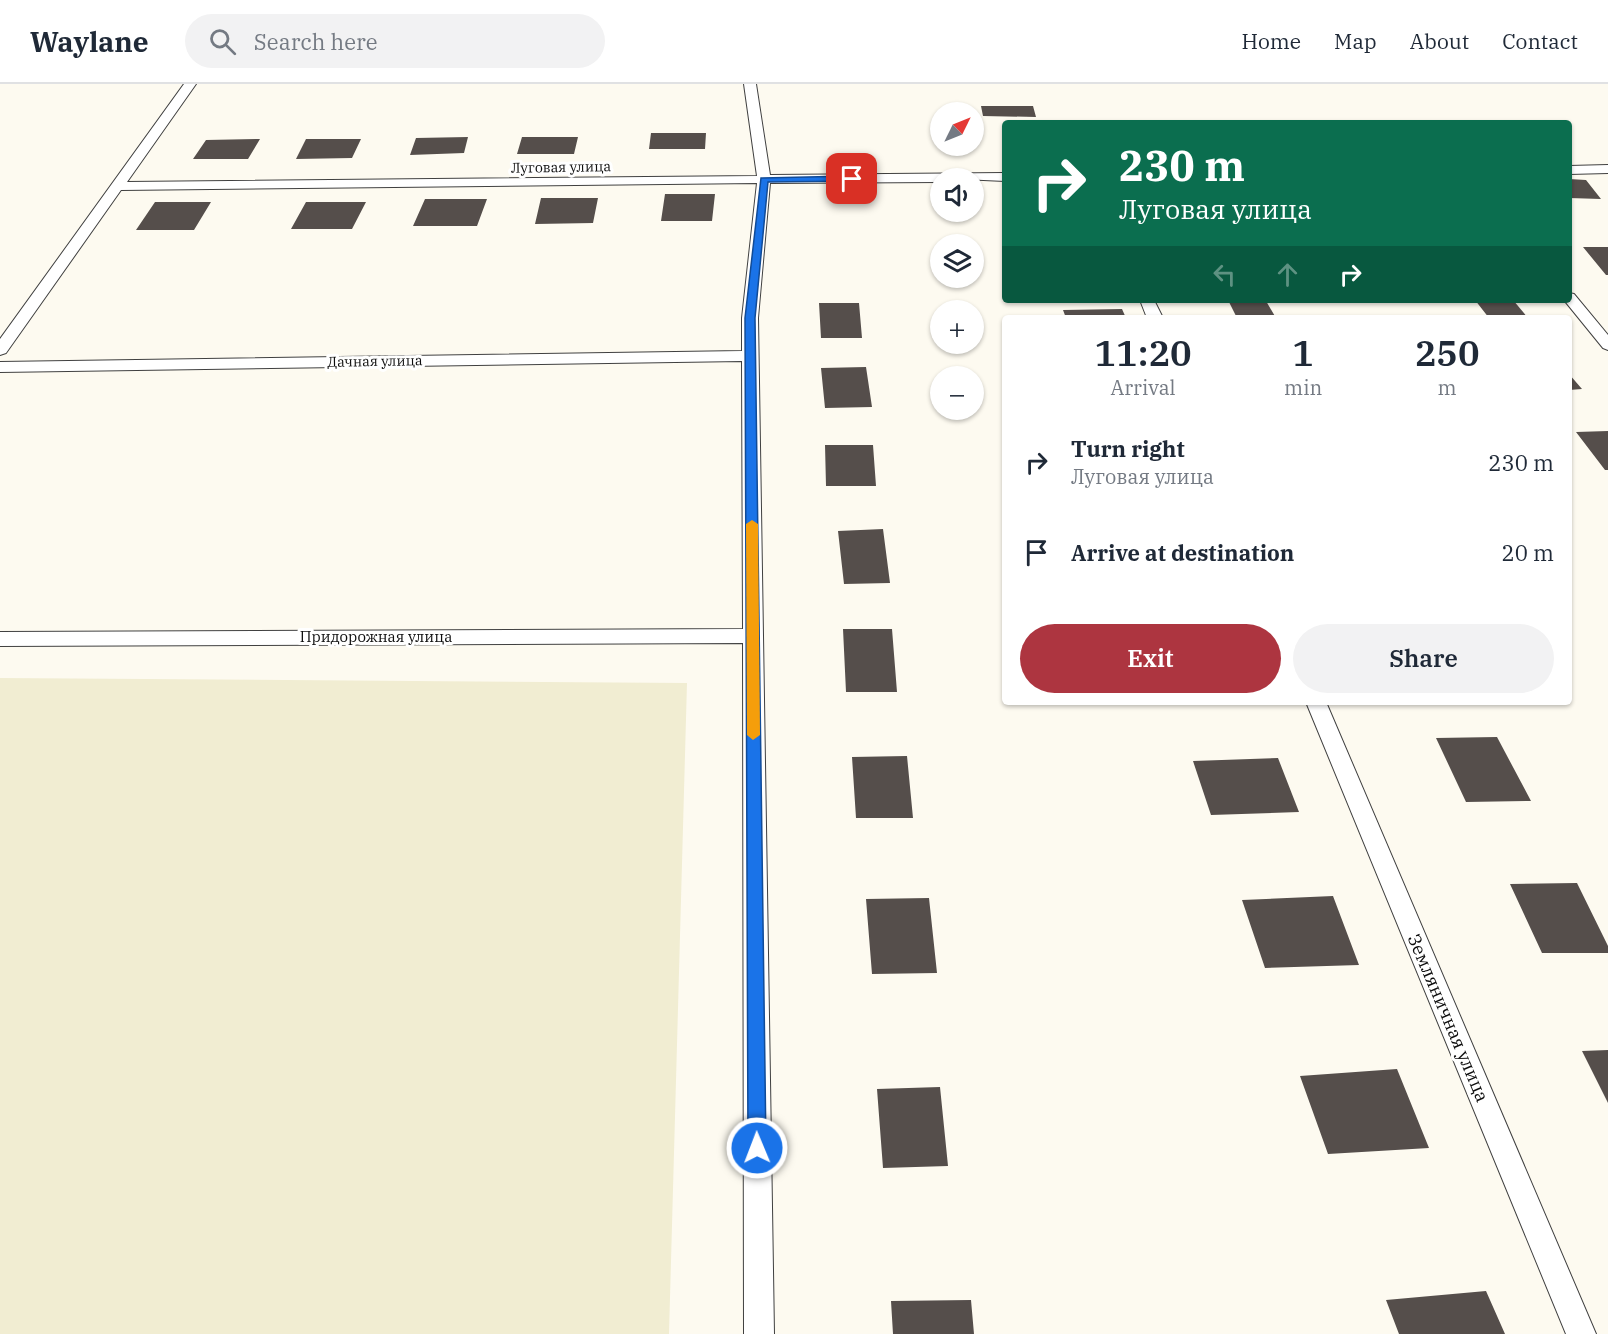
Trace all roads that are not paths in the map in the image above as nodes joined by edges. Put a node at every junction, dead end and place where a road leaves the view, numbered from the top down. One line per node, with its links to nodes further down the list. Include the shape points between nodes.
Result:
1 (190, 84): 7 (lane)
2 (750, 84): 6 (lane)
3 (1572, 170): 4 (lane)
4 (1608, 170)
5 (1002, 177): 6 (lane, Луговая улица)
6 (764, 180): 7 (lane, Луговая улица); 11 (lane, via 750,318)
7 (117, 186): 10 (lane)
8 (1572, 301): 9 (lane)
9 (1608, 345)
10 (0, 350)
11 (750, 356): 12 (lane, Дачная улица); 13 (lane)
12 (0, 367)
13 (753, 636): 14 (lane, Придорожная улица); 16 (lane)
14 (0, 639)
15 (1317, 705): 17 (lane, Земляничная улица)
16 (759, 1334)
17 (1581, 1334)

